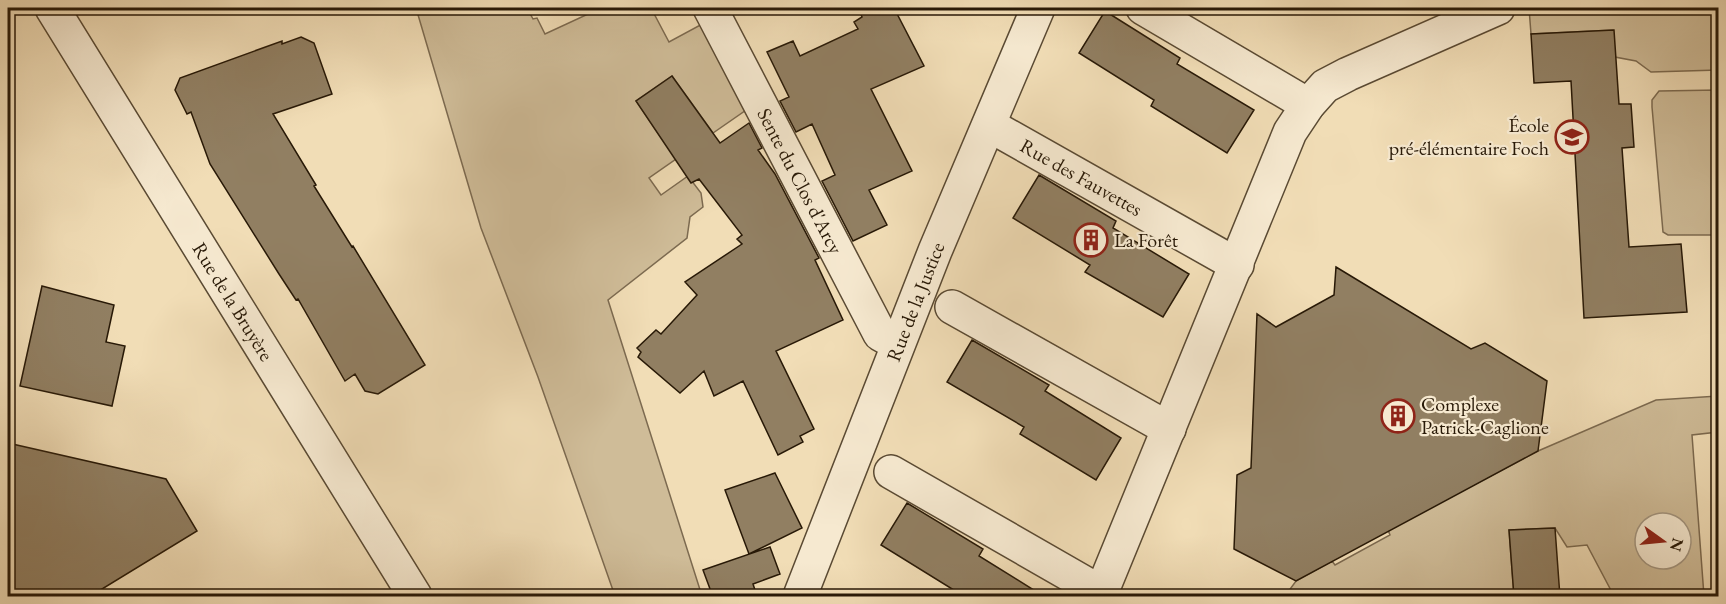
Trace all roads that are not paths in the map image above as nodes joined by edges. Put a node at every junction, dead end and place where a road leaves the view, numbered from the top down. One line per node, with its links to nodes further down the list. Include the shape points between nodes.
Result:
1 (52, 8): 14 (street, Rue de la Bruyère)
2 (710, 8): 10 (street, Sente du Clos d'Arcy, via 880,334)
3 (1038, 8): 7 (street, Rue de la Justice)
4 (1143, 8): 6 (street)
5 (1498, 8): 6 (street, via 1340,78 1325,86)
6 (1308, 105): 8 (street, via 1290,132)
7 (989, 124): 8 (street, Rue des Fauvettes); 10 (street, Rue de la Justice)
8 (1237, 265): 11 (street)
9 (952, 307): 11 (street)
10 (898, 344): 15 (street, Rue de la Justice)
11 (1169, 429): 13 (street)
12 (891, 472): 13 (street)
13 (1101, 595)
14 (415, 597)
15 (800, 597)

